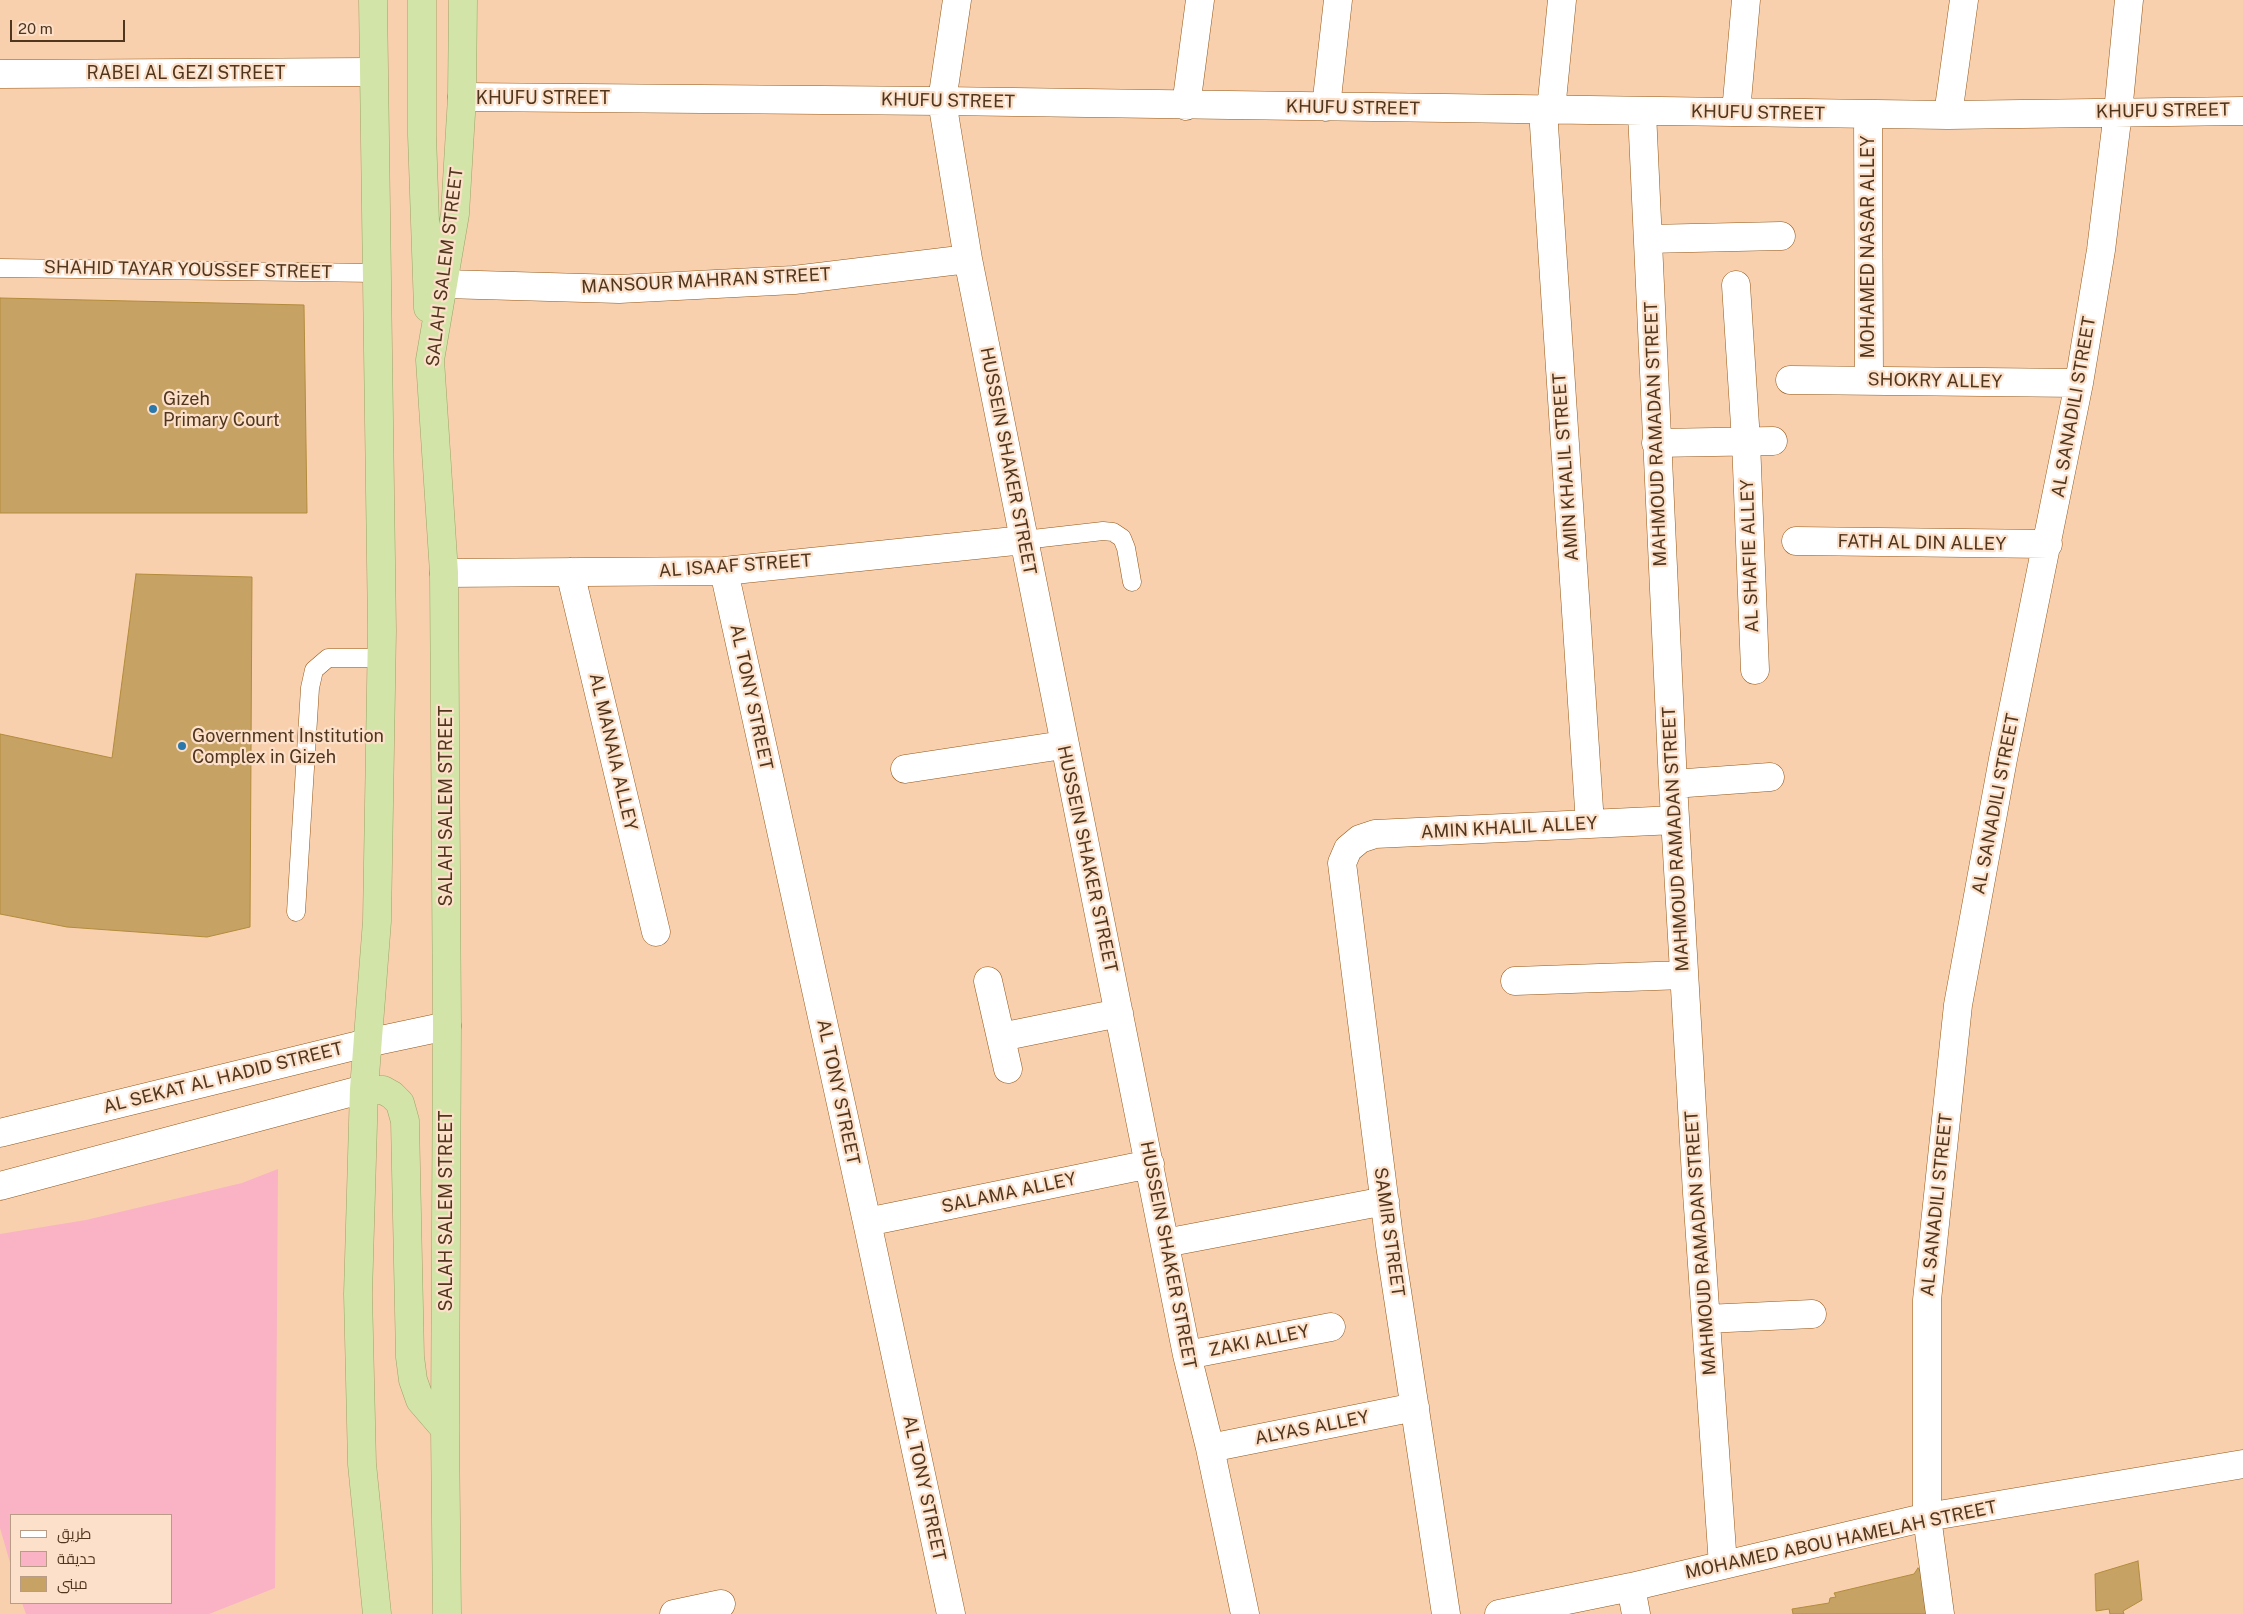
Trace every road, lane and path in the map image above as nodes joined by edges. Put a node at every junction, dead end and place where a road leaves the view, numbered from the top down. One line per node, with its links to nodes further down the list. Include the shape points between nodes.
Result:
1 (372, 0): 11 (highway)
2 (422, 0): 31 (highway, via 422,135)
3 (463, 0): 13 (highway, SALAH SALEM STREET)
4 (957, 0): 14 (street, HUSSEIN SHAKER STREET)
5 (1200, 0): 15 (street)
6 (1338, 0): 16 (street)
7 (1562, 0): 17 (street, AMIN KHALIL STREET)
8 (1746, 0): 20 (street)
9 (1964, 0): 23 (street)
10 (2129, 0): 21 (street, AL SANADILI STREET)
11 (372, 72): 12 (street, RABEI AL GEZI STREET); 28 (highway)
12 (0, 74)
13 (462, 97): 14 (street, KHUFU STREET); 29 (highway, SALAH SALEM STREET, via 455,214)
14 (942, 101): 15 (street, KHUFU STREET); 26 (street, HUSSEIN SHAKER STREET)
15 (1186, 106): 16 (street, KHUFU STREET)
16 (1326, 107): 17 (street, KHUFU STREET)
17 (1547, 110): 19 (street, KHUFU STREET); 52 (street, AMIN KHALIL STREET)
18 (2243, 111): 21 (street, KHUFU STREET)
19 (1642, 112): 20 (street, KHUFU STREET); 25 (street, MAHMOUD RAMADAN STREET)
20 (1736, 112): 22 (street, KHUFU STREET)
21 (2118, 112): 23 (street, KHUFU STREET); 34 (street, AL SANADILI STREET, via 2101,250)
22 (1868, 114): 23 (street, KHUFU STREET); 33 (street, MOHAMED NASAR ALLEY)
23 (1948, 116)
24 (1782, 236): 25 (street)
25 (1648, 239): 37 (street, MAHMOUD RAMADAN STREET)
26 (968, 259): 29 (street, MANSOUR MAHRAN STREET, via 784,281 619,288); 38 (street, HUSSEIN SHAKER STREET)
27 (0, 268): 28 (lane, SHAHID TAYAR YOUSSEF STREET)
28 (376, 273): 45 (highway)
29 (444, 284): 31 (highway, SALAH SALEM STREET)
30 (1736, 285): 36 (street, AL SHAFIE ALLEY)
31 (430, 360): 43 (highway, SALAH SALEM STREET)
32 (1790, 380): 33 (street, SHOKRY ALLEY)
33 (1869, 380): 34 (street, SHOKRY ALLEY)
34 (2079, 383): 40 (street, AL SANADILI STREET)
35 (1773, 440): 36 (street)
36 (1746, 441): 37 (street); 46 (street, AL SHAFIE ALLEY)
37 (1656, 443): 50 (street, MAHMOUD RAMADAN STREET)
38 (1024, 540): 41 (street, AL ISAAF STREET); 44 (lane, via 1113,532 1122,538 1126,548); 47 (street, HUSSEIN SHAKER STREET)
39 (1796, 542): 40 (street, FATH AL DIN ALLEY)
40 (2048, 544): 79 (street, AL SANADILI STREET, via 2003,759 1958,1005 1927,1300)
41 (724, 571): 42 (street, AL ISAAF STREET); 69 (street, AL TONY STREET)
42 (570, 572): 43 (street, AL ISAAF STREET); 55 (street, AL MANAIA ALLEY)
43 (444, 573): 60 (highway, SALAH SALEM STREET)
44 (1132, 582)
45 (382, 658): 54 (lane, via 328,658 314,670 310,688); 62 (highway, via 377,921)
46 (1755, 670)
47 (1063, 745): 48 (street); 59 (street, HUSSEIN SHAKER STREET)
48 (906, 770)
49 (1770, 777): 50 (street)
50 (1672, 784): 51 (street, MAHMOUD RAMADAN STREET)
51 (1675, 820): 52 (street, AMIN KHALIL ALLEY); 56 (street, MAHMOUD RAMADAN STREET)
52 (1590, 824): 53 (street, AMIN KHALIL ALLEY, via 1375,834 1360,839)
53 (1348, 849): 68 (street, SAMIR STREET, via 1342,863 1342,879)
54 (296, 912)
55 (656, 932)
56 (1684, 975): 58 (street); 72 (street, MAHMOUD RAMADAN STREET)
57 (988, 981): 61 (street)
58 (1515, 981)
59 (1119, 1013): 61 (street); 66 (street, HUSSEIN SHAKER STREET)
60 (447, 1026): 62 (street, AL SEKAT AL HADID STREET); 76 (highway, SALAH SALEM STREET)
61 (1001, 1037): 63 (street)
62 (367, 1043): 64 (highway); 65 (street, AL SEKAT AL HADID STREET)
63 (1008, 1069)
64 (364, 1090): 67 (street); 76 (highway, via 383,1090 392,1094 400,1103 405,1121 410,1357 420,1400); 83 (highway, via 358,1294 362,1464)
65 (0, 1133)
66 (1150, 1164): 69 (street, SALAMA ALLEY); 70 (street, HUSSEIN SHAKER STREET)
67 (0, 1186)
68 (1385, 1201): 70 (street); 75 (street, SAMIR STREET)
69 (867, 1222): 86 (street, AL TONY STREET)
70 (1165, 1243): 74 (street, HUSSEIN SHAKER STREET)
71 (1812, 1314): 72 (street)
72 (1706, 1319): 80 (street, MAHMOUD RAMADAN STREET)
73 (1331, 1327): 74 (street, ZAKI ALLEY)
74 (1187, 1355): 77 (street, HUSSEIN SHAKER STREET)
75 (1415, 1407): 77 (street, ALYAS ALLEY); 88 (street, SAMIR STREET)
76 (445, 1429): 84 (highway, SALAH SALEM STREET)
77 (1210, 1448): 87 (street, HUSSEIN SHAKER STREET)
78 (2243, 1464): 79 (street, MOHAMED ABOU HAMELAH STREET)
79 (1927, 1517): 80 (street, MOHAMED ABOU HAMELAH STREET); 91 (street, AL SANADILI STREET)
80 (1722, 1565): 81 (street, MOHAMED ABOU HAMELAH STREET)
81 (1631, 1587): 89 (street, MOHAMED ABOU HAMELAH STREET); 90 (street)
82 (721, 1604): 85 (street)
83 (377, 1614)
84 (447, 1614)
85 (674, 1614)
86 (951, 1614)
87 (1245, 1614)
88 (1446, 1614)
89 (1499, 1614)
90 (1636, 1614)
91 (1940, 1614)

